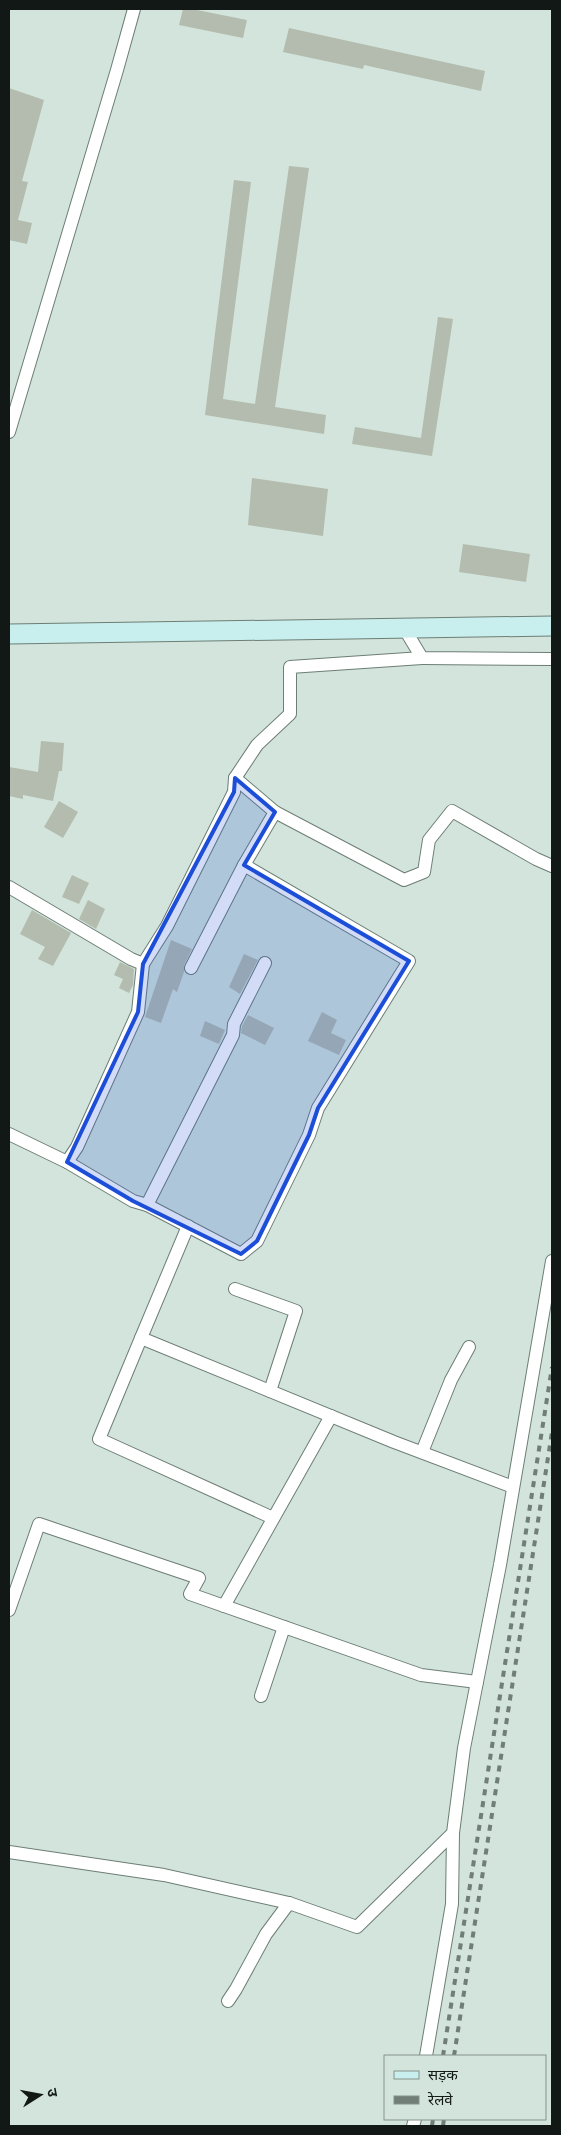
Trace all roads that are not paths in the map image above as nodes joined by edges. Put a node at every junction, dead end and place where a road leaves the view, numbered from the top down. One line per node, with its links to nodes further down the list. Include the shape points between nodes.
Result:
1 (134, 9): 2 (street)
2 (9, 432)
3 (552, 626): 4 (main road)
4 (404, 628): 5 (main road); 6 (street)
5 (9, 634)
6 (422, 658): 7 (street); 8 (street, via 290,667 290,714 257,745)
7 (552, 659)
8 (235, 778): 9 (street); 14 (street, via 234,792 167,926)
9 (275, 812): 10 (street); 11 (street, via 404,880 424,872 429,840 452,811)
10 (244, 865): 15 (street); 19 (street, via 409,961 318,1108 309,1135 258,1241 241,1254)
11 (552, 866)
12 (9, 887): 14 (street, via 131,960)
13 (265, 963): 18 (street, via 234,1024 233,1035)
14 (144, 964): 17 (street, via 138,1012 77,1147)
15 (192, 968)
16 (9, 1134): 17 (street)
17 (67, 1162): 18 (street, via 133,1201)
18 (146, 1205): 19 (street)
19 (188, 1226): 22 (street)
20 (552, 1261): 27 (street)
21 (234, 1289): 24 (street, via 296,1311)
22 (141, 1338): 24 (street); 28 (street, via 99,1439)
23 (469, 1347): 26 (street, via 450,1380)
24 (270, 1392): 25 (street)
25 (331, 1416): 26 (street); 28 (street)
26 (422, 1452): 27 (street)
27 (513, 1487): 32 (street)
28 (273, 1518): 29 (street)
29 (224, 1606): 30 (street, via 190,1594 198,1578 39,1524); 31 (street)
30 (9, 1610)
31 (284, 1627): 32 (street, via 421,1674); 33 (street)
32 (477, 1682): 34 (street)
33 (261, 1696)
34 (453, 1833): 36 (street, via 357,1927); 38 (street, via 452,1904)
35 (9, 1852): 36 (street, via 164,1875)
36 (288, 1903): 37 (street, via 266,1934)
37 (228, 2001)
38 (426, 2055)

